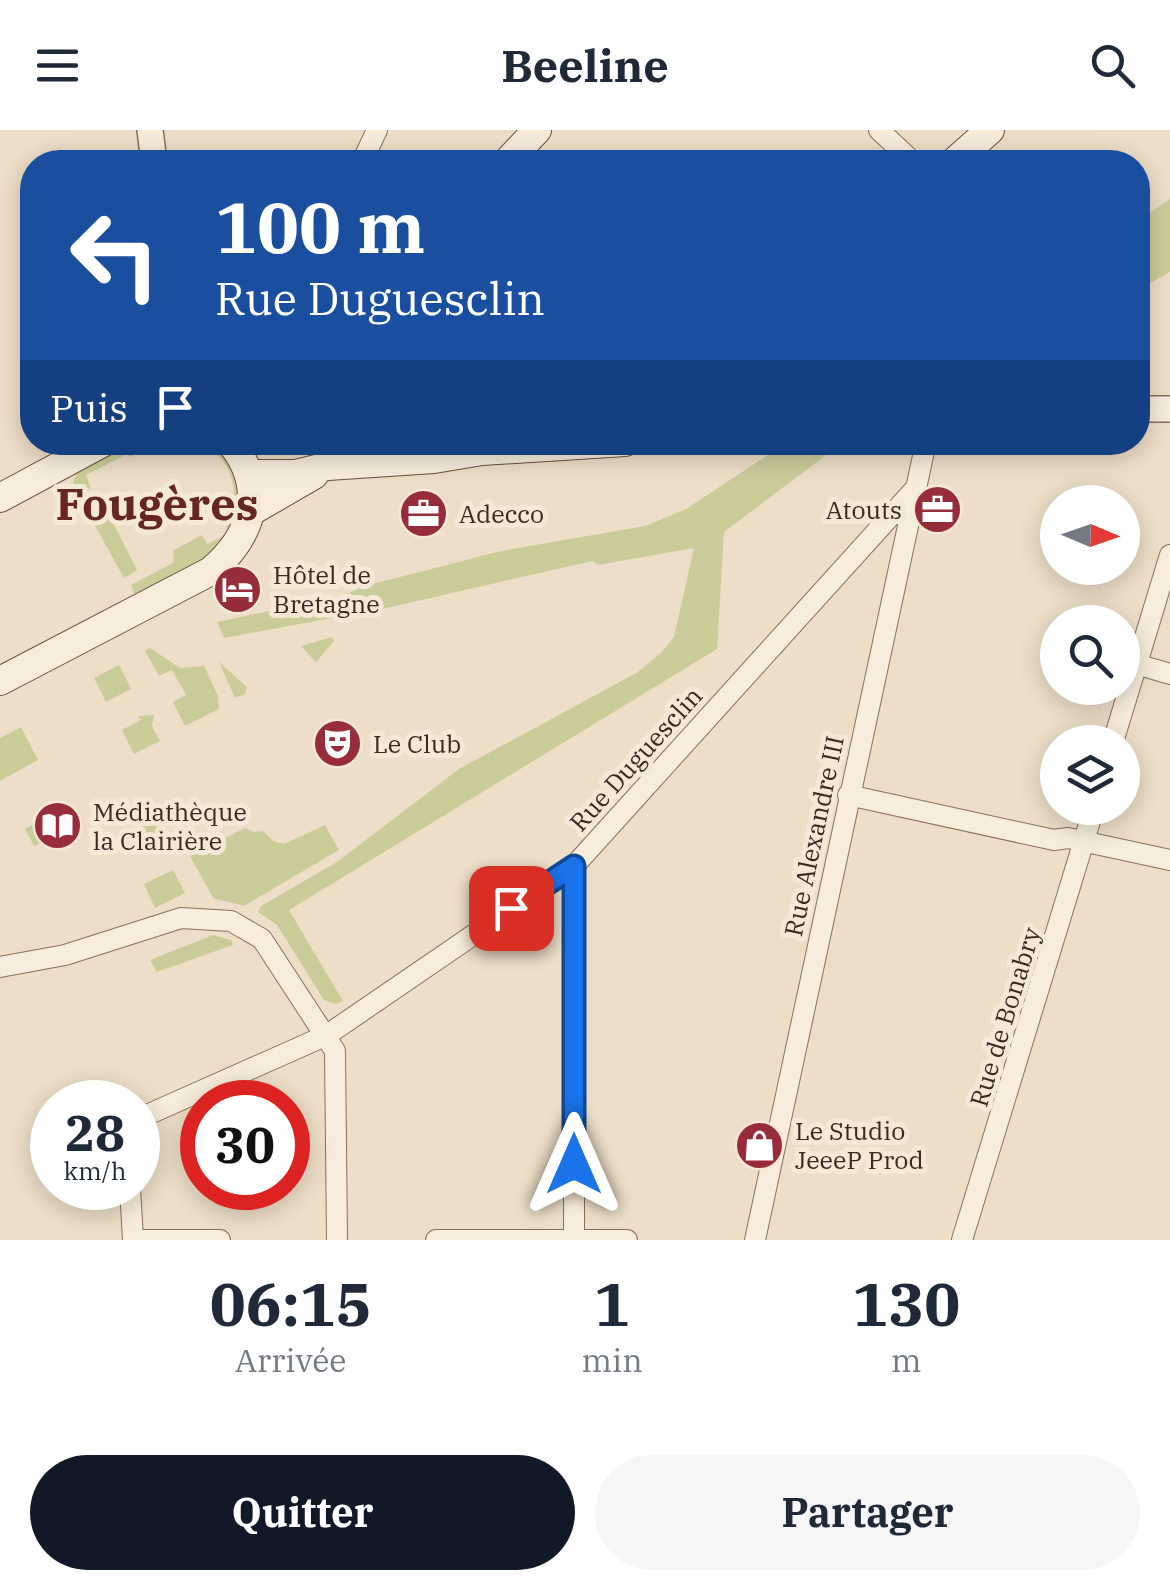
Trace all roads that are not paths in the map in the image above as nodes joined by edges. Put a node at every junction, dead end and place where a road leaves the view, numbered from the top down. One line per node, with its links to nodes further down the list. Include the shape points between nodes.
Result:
1 (537, 130): 5 (main road)
2 (550, 130): 6 (main road)
3 (879, 130): 7 (street)
4 (990, 130): 8 (main road)
5 (518, 150)
6 (532, 150)
7 (901, 150)
8 (968, 150)
9 (80, 455): 16 (main road)
10 (241, 455): 17 (main road)
11 (246, 455): 14 (main road, via 295,474)
12 (455, 455): 14 (main road)
13 (923, 455): 15 (street, Rue Alexandre III)
14 (328, 466): 17 (main road)
15 (915, 489): 23 (street, Rue Alexandre III); 27 (street, Rue Duguesclin)
16 (0, 498)
17 (250, 512): 22 (main road, via 240,541 212,571)
18 (1170, 555): 19 (street)
19 (1140, 651)
20 (1140, 665): 21 (street)
21 (1170, 674)
22 (0, 681)
23 (848, 795): 25 (street); 38 (street, Rue Alexandre III)
24 (1089, 825): 25 (street, Rue de Bonabry)
25 (1084, 842): 26 (street); 39 (street, Rue de Bonabry)
26 (1170, 860)
27 (574, 866): 29 (street, Rue Duguesclin); 32 (street)
28 (0, 967): 29 (street, via 66,955 182,918 231,921 262,938)
29 (326, 1035): 30 (street, Rue Duguesclin); 35 (street, via 338,1062)
30 (160, 1106)
31 (131, 1210): 33 (street)
32 (574, 1239): 36 (street); 37 (street)
33 (133, 1240): 34 (street)
34 (220, 1240)
35 (337, 1240)
36 (436, 1240)
37 (627, 1240)
38 (755, 1240)
39 (962, 1240)

